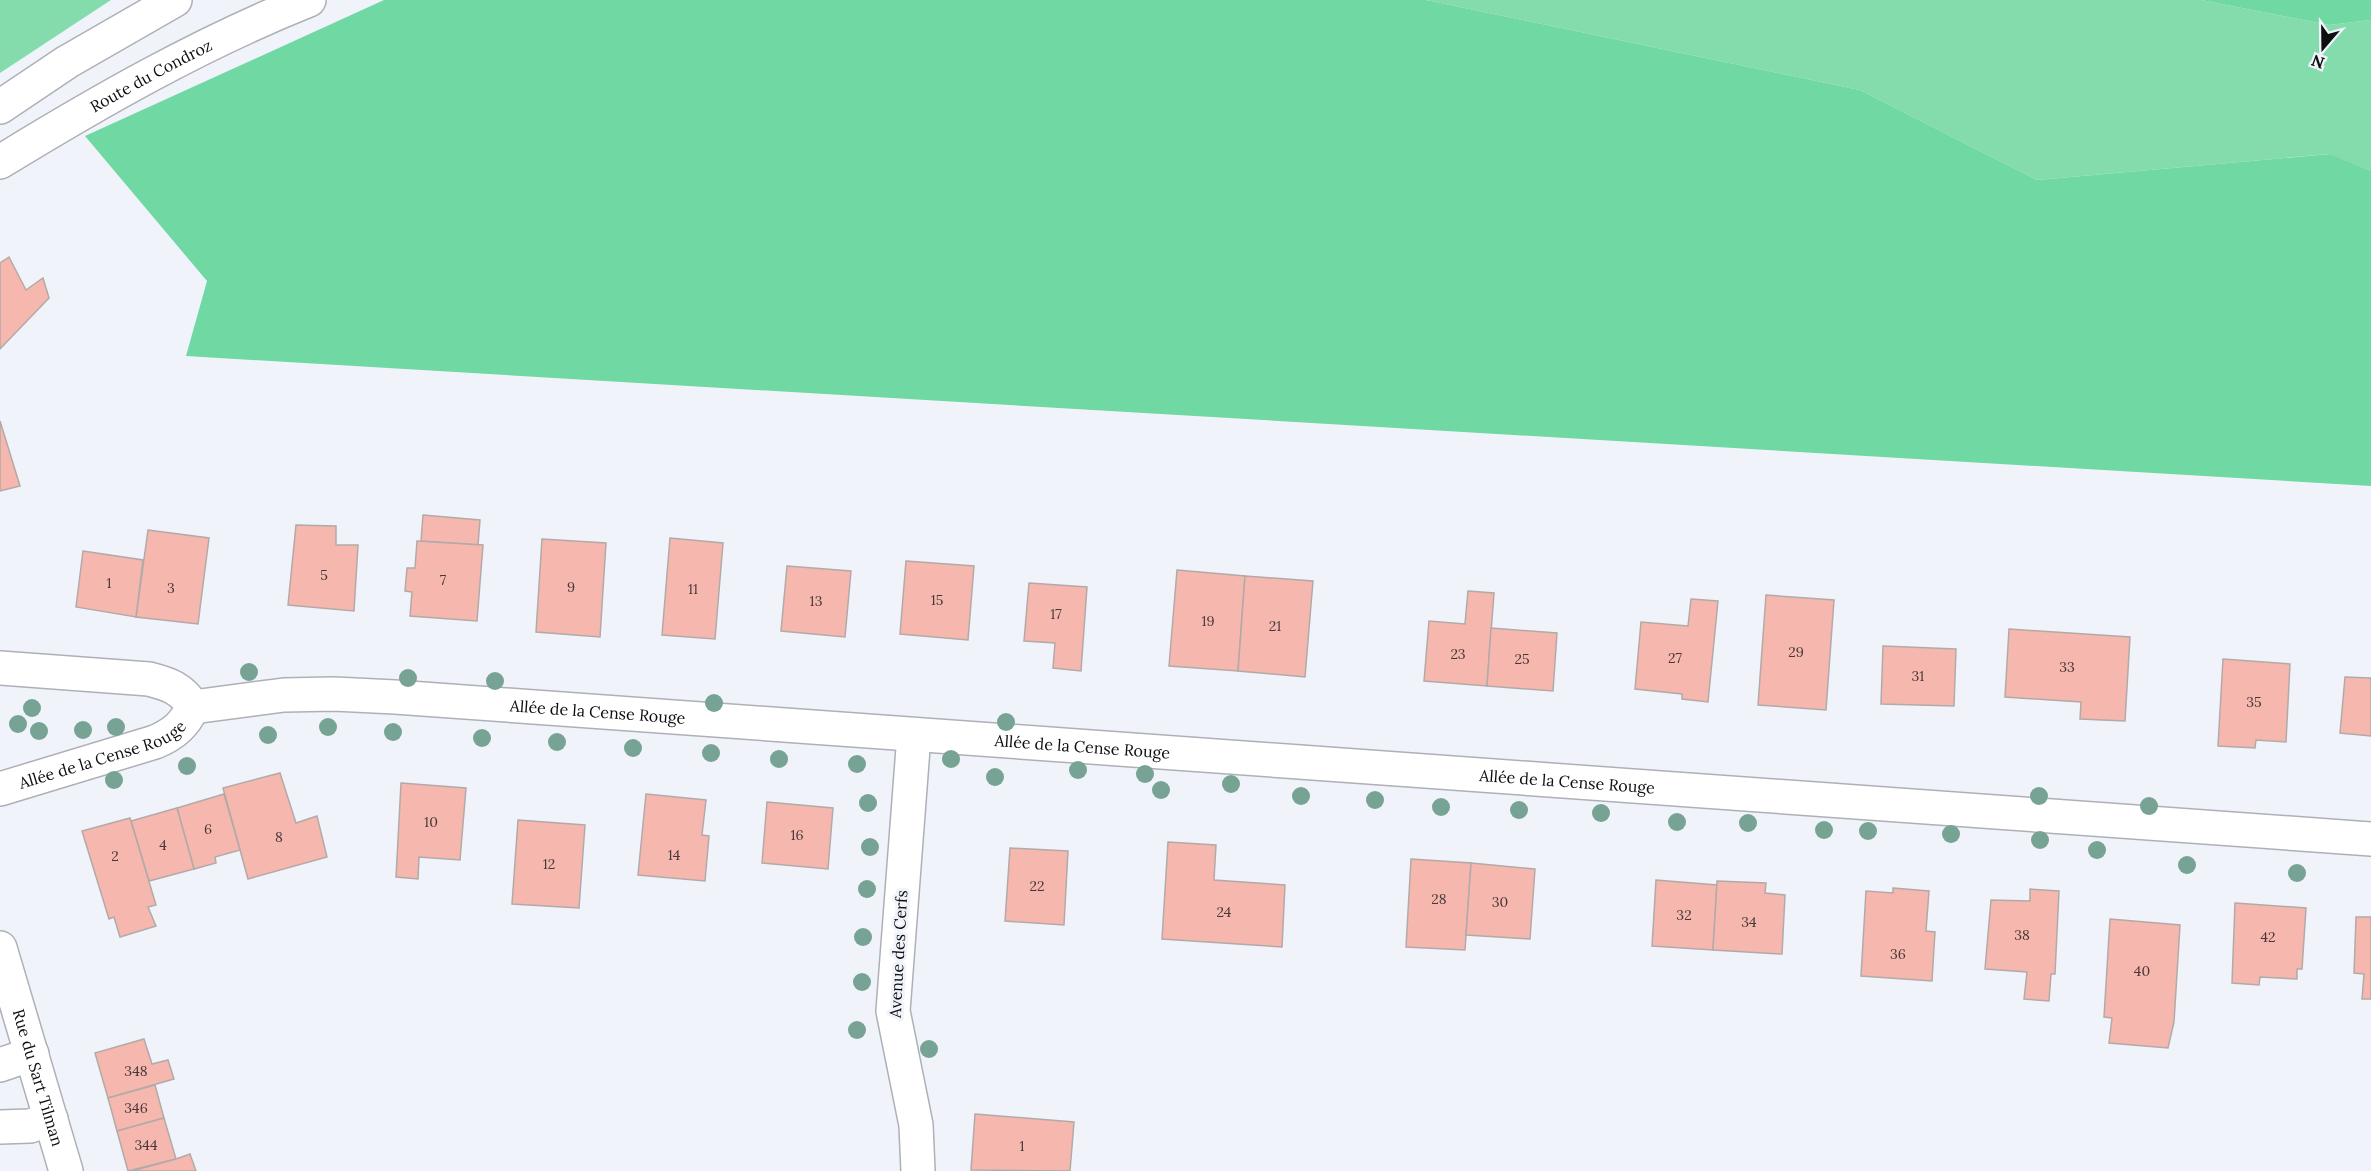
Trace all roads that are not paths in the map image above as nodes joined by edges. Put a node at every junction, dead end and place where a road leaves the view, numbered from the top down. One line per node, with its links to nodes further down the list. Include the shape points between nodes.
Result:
1 (175, 0): 3 (street, via 67,62)
2 (309, 0): 4 (street, Route du Condroz, via 254,22 74,117)
3 (0, 107)
4 (0, 162)
5 (0, 668): 6 (street, Allée de la Cense Rouge, via 149,679 171,685 186,695)
6 (193, 706): 7 (street, Allée de la Cense Rouge, via 284,695 334,694); 8 (street, Allée de la Cense Rouge, via 185,723 169,736)
7 (914, 735): 9 (street, Allée de la Cense Rouge); 16 (street, Avenue des Cerfs, via 893,1011 916,1125)
8 (0, 789)
9 (2371, 839)
10 (0, 948): 11 (street, Rue du Sart Tilman)
11 (32, 1054): 12 (street); 13 (street, Rue du Sart Tilman)
12 (0, 1065)
13 (51, 1119): 14 (street, via 30,1126); 15 (street, Rue du Sart Tilman)
14 (0, 1127)
15 (66, 1171)
16 (918, 1171)

